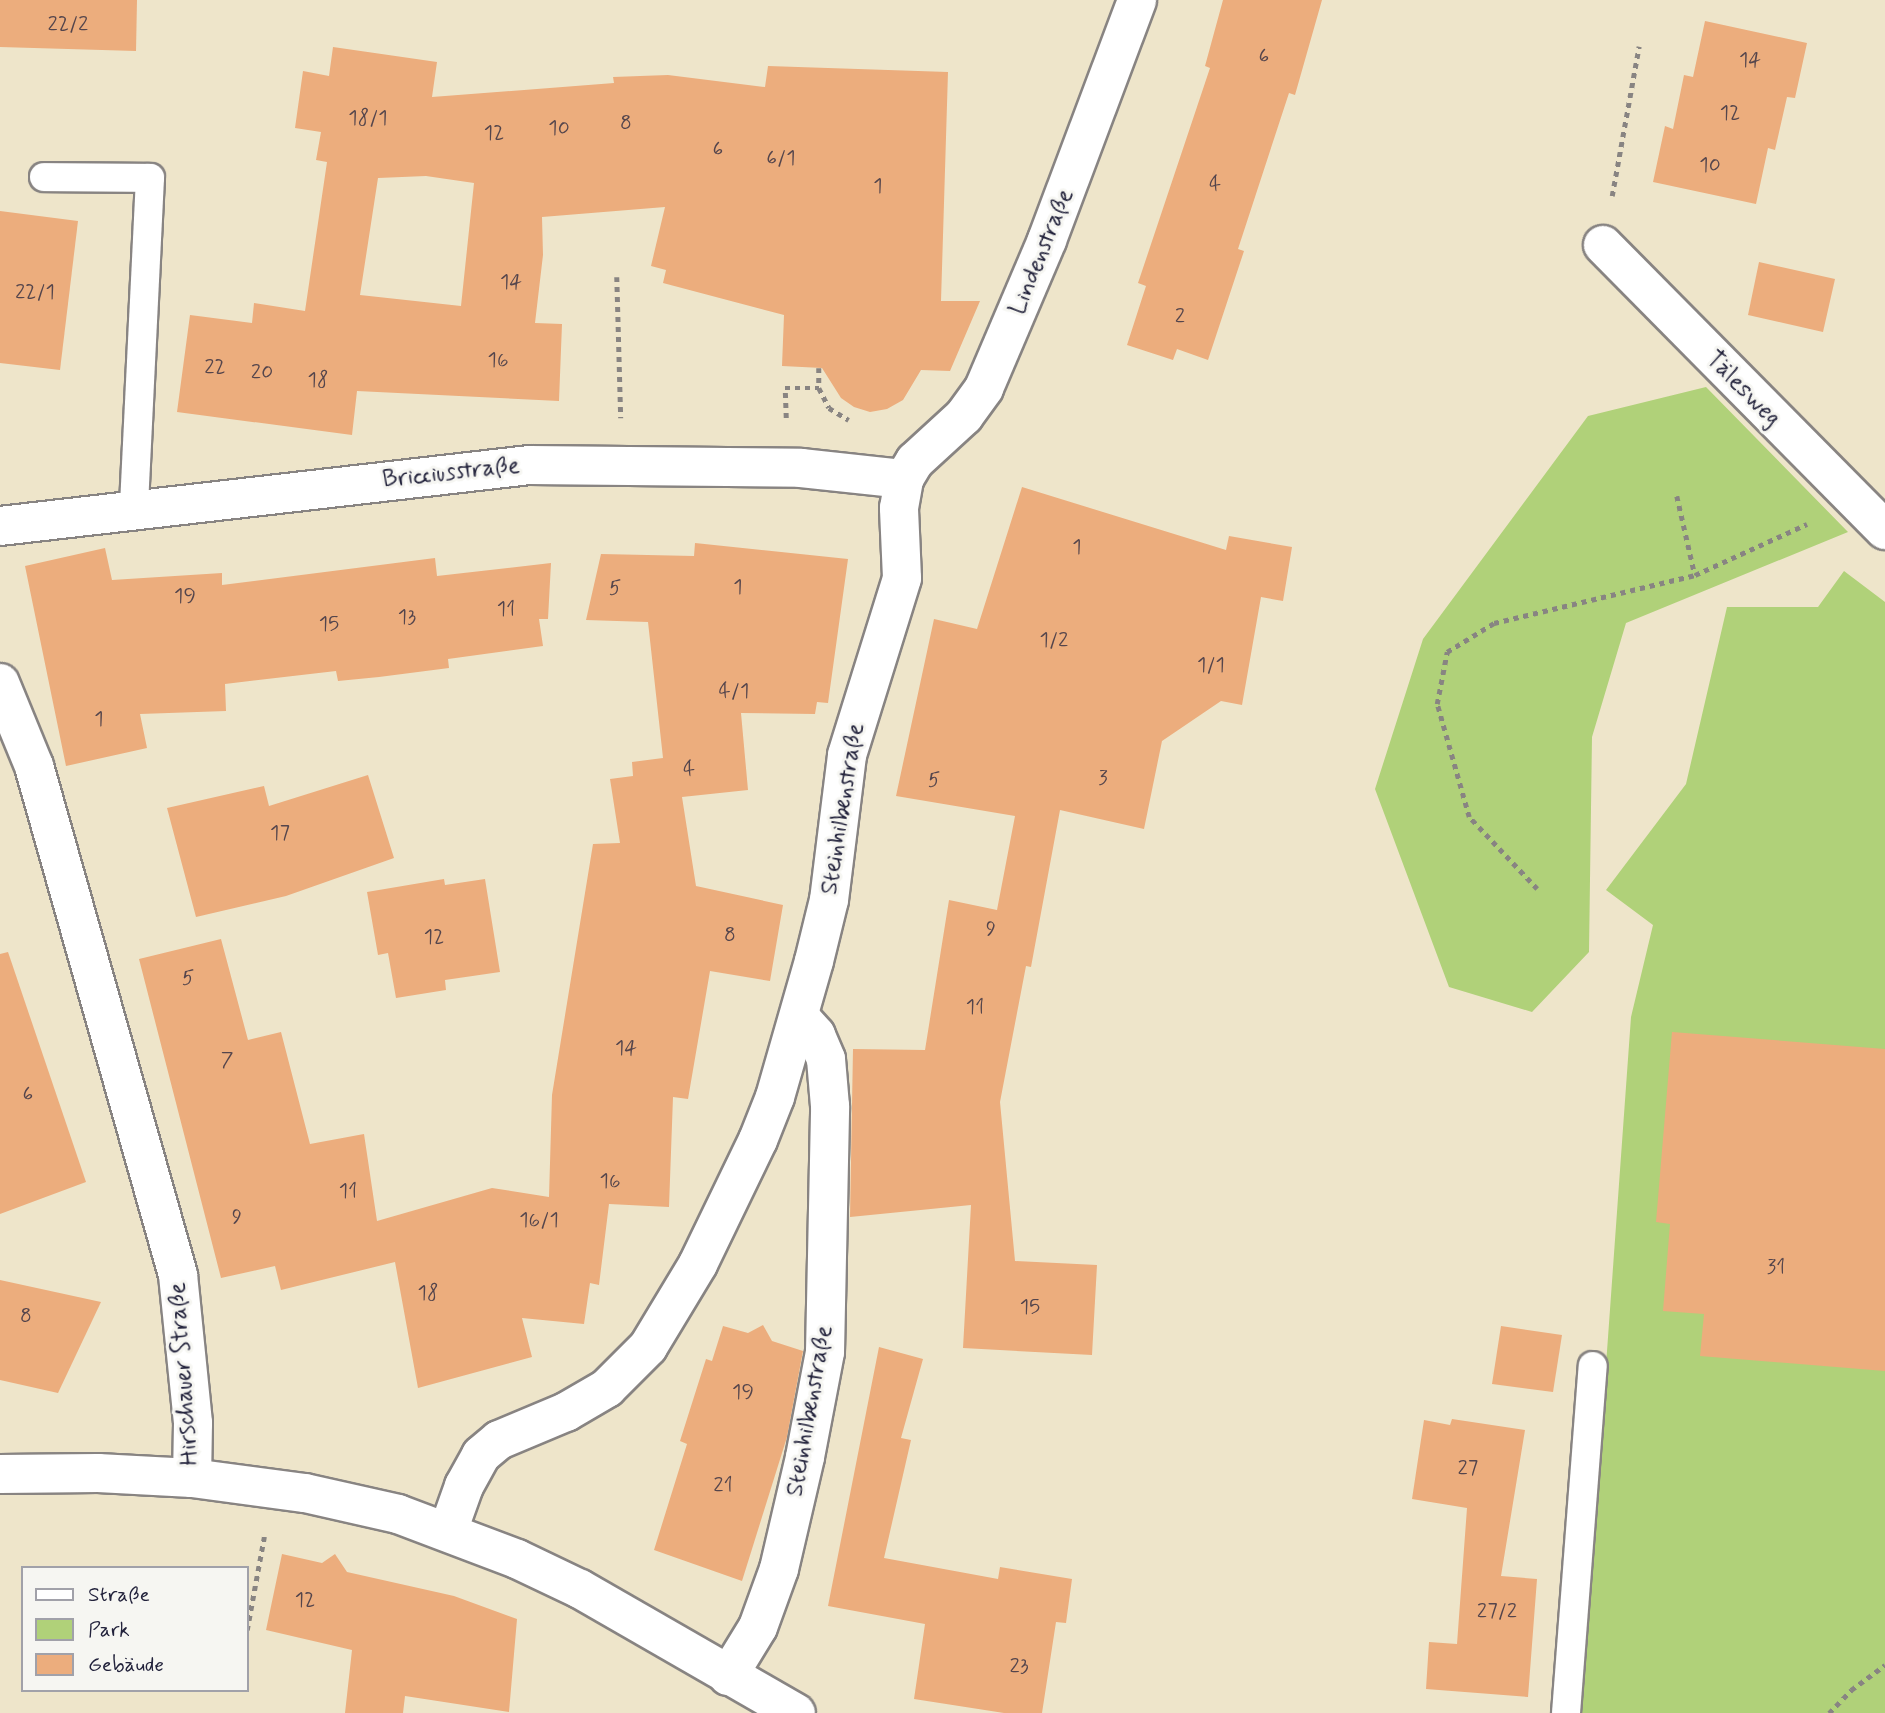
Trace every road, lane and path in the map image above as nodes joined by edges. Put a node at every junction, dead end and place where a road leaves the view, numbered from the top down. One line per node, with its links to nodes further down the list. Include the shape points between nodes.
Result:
1 (1137, 0): 9 (street, Lindenstraße, via 1037,265 984,388 964,416 915,460)
2 (1639, 46): 4 (path)
3 (44, 177): 12 (lane, via 150,178)
4 (1603, 245): 11 (street, Tälesweg)
5 (617, 277): 8 (path)
6 (785, 388): 7 (path)
7 (819, 388)
8 (623, 464): 9 (street, Bricciusstraße, via 802,468); 12 (street, Bricciusstraße, via 517,466)
9 (904, 479): 18 (street, Steinhilbenstraße, via 899,508 902,578 847,755 829,900)
10 (1677, 496): 15 (path)
11 (1856, 502): 14 (street, Tälesweg); 15 (path)
12 (134, 509): 13 (street, Bricciusstraße)
13 (0, 526)
14 (1885, 530)
15 (1695, 575): 17 (path, via 1494,623 1447,652 1437,704 1469,817)
16 (0, 683): 21 (street, Hirschauer Straße, via 34,766 178,1275 192,1423)
17 (1537, 889)
18 (799, 1016): 23 (street, Steinhilbenstraße, via 758,1140 698,1264 648,1347 607,1388 566,1412 499,1440 481,1455); 26 (street, Steinhilbenstraße, via 816,1035 826,1059 830,1106 825,1352 779,1569 758,1627)
19 (1593, 1366): 28 (lane)
20 (0, 1474): 21 (street)
21 (192, 1478): 22 (street, Hirschauer Straße)
22 (273, 1488): 23 (street, Hirschauer Straße, via 355,1503); 24 (path)
23 (448, 1531): 26 (street, Hirschauer Straße, via 580,1589)
24 (248, 1625)
25 (1885, 1665): 29 (path)
26 (728, 1676): 27 (street, Hirschauer Straße)
27 (796, 1713)
28 (1566, 1713)
29 (1829, 1713)

